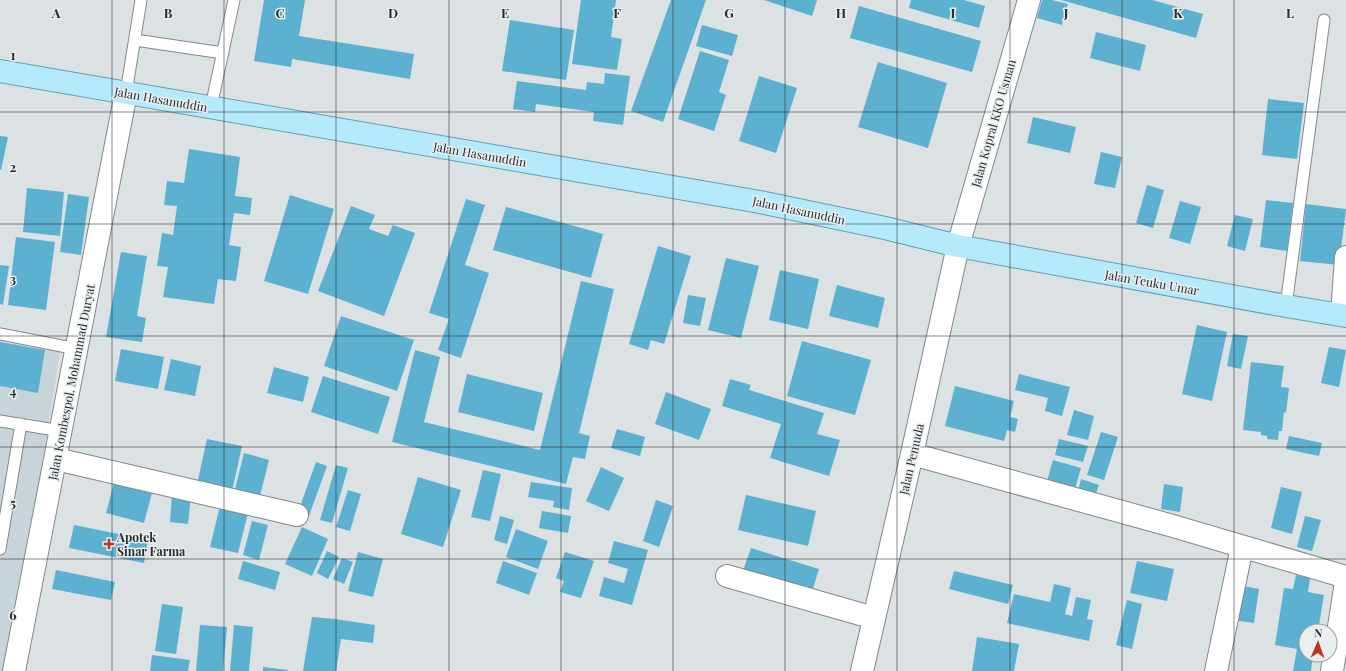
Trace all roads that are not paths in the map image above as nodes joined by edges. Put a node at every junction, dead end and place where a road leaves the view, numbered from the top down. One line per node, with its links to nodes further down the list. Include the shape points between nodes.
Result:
1 (141, 0): 5 (lane)
2 (234, 0): 6 (lane)
3 (1029, 0): 10 (street, Jalan Kopral KKO Usman)
4 (1324, 20): 12 (lane)
5 (135, 40): 6 (lane); 8 (lane)
6 (223, 52): 9 (lane)
7 (0, 71): 8 (main road, Jalan Hasanuddin)
8 (126, 92): 9 (main road, Jalan Hasanuddin); 15 (street, Jalan Kombespol. Mohammad Duryat)
9 (211, 108): 10 (main road, Jalan Hasanuddin, via 760,202)
10 (958, 246): 12 (main road, Jalan Teuku Umar); 19 (street, Jalan Pemuda)
11 (1346, 257): 13 (street)
12 (1286, 306): 13 (main road, Jalan Teuku Umar)
13 (1344, 315)
14 (0, 334): 15 (lane)
15 (77, 348): 18 (street, Jalan Kombespol. Mohammad Duryat)
16 (0, 421): 17 (lane)
17 (21, 424): 18 (lane); 23 (lane)
18 (61, 431): 20 (street, Jalan Kombespol. Mohammad Duryat)
19 (912, 454): 22 (street); 27 (street, Jalan Pemuda)
20 (56, 459): 21 (street); 28 (street, Jalan Kombespol. Mohammad Duryat)
21 (297, 515)
22 (1242, 546): 25 (street); 30 (street)
23 (0, 549)
24 (727, 576): 27 (street)
25 (1346, 578)
26 (1346, 582): 31 (street)
27 (874, 618): 29 (street, Jalan Pemuda)
28 (14, 671)
29 (862, 671)
30 (1216, 671)
31 (1332, 671)

